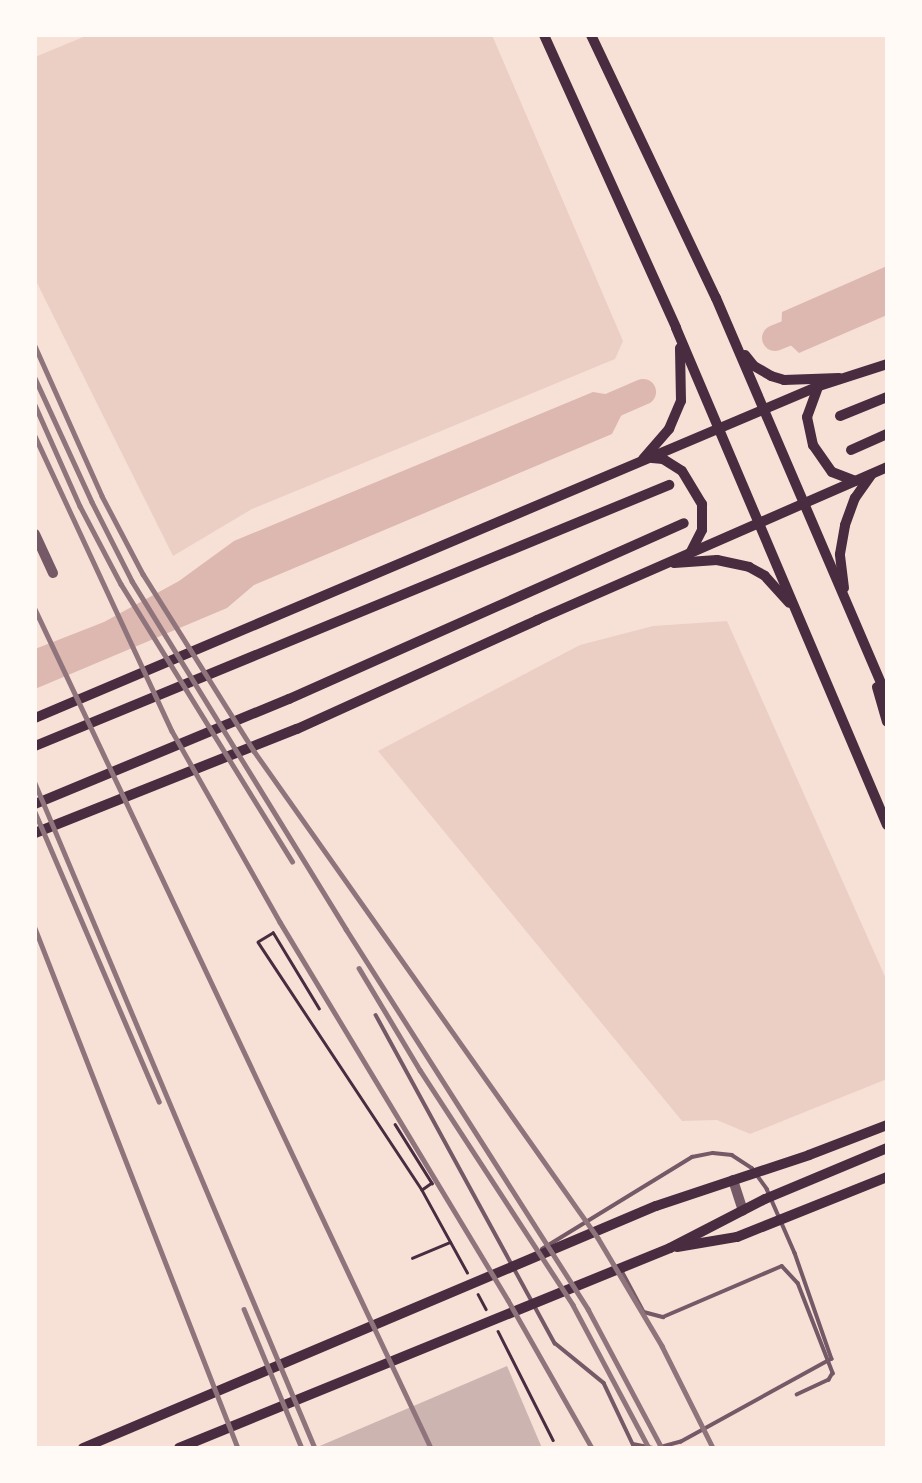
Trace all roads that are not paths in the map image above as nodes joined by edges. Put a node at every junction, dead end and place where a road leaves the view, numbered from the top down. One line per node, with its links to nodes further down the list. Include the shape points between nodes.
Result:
1 (544, 35): 4 (main road)
2 (591, 35): 3 (main road)
3 (727, 324): 6 (main road, via 747,358 764,374 784,380); 9 (main road)
4 (676, 328): 11 (main road); 15 (main road, via 682,363 681,401 669,429)
5 (887, 364): 6 (main road)
6 (848, 378): 7 (main road)
7 (819, 386): 9 (main road); 18 (main road, via 807,417 813,446 832,472)
8 (887, 397): 10 (main road)
9 (763, 410): 11 (main road); 20 (main road)
10 (840, 416)
11 (719, 429): 14 (main road); 22 (main road)
12 (887, 434): 13 (main road)
13 (851, 450)
14 (652, 458): 15 (main road); 24 (main road, via 682,471 702,504 702,530)
15 (635, 465): 31 (main road)
16 (887, 467): 17 (main road)
17 (872, 474): 18 (main road); 27 (main road, via 855,498 841,541)
18 (855, 481): 20 (main road)
19 (669, 485): 33 (main road)
20 (803, 504): 22 (main road); 27 (main road)
21 (684, 523): 34 (main road, via 289,699)
22 (759, 523): 24 (main road); 28 (main road)
23 (35, 534): 26 (street)
24 (691, 552): 25 (main road)
25 (664, 564): 28 (main road, via 717,560 749,567 778,589); 36 (main road, via 298,729)
26 (52, 573)
27 (847, 608): 29 (main road)
28 (799, 617): 35 (main road)
29 (870, 659): 30 (main road); 32 (main road)
30 (887, 697)
31 (35, 718)
32 (887, 722)
33 (35, 746)
34 (35, 804)
35 (887, 825)
36 (35, 833)
37 (376, 1014): 51 (lane, via 555,1343 604,1383 633,1444)
38 (887, 1119): 40 (main road)
39 (887, 1125): 40 (main road)
40 (876, 1129): 43 (main road)
41 (887, 1148): 44 (main road)
42 (887, 1177): 45 (main road, via 737,1237)
43 (733, 1180): 44 (street); 46 (main road, via 665,1202)
44 (743, 1210): 45 (main road)
45 (670, 1248): 47 (main road)
46 (519, 1263): 49 (main road); 52 (lane, via 692,1157 732,1155 752,1168 767,1189 795,1253 832,1359 681,1443)
47 (620, 1268): 48 (lane, via 644,1312 663,1317 782,1266 798,1283 833,1373 830,1380); 50 (main road)
48 (797, 1395)
49 (83, 1448)
50 (179, 1448)
51 (653, 1448)
52 (659, 1448)

